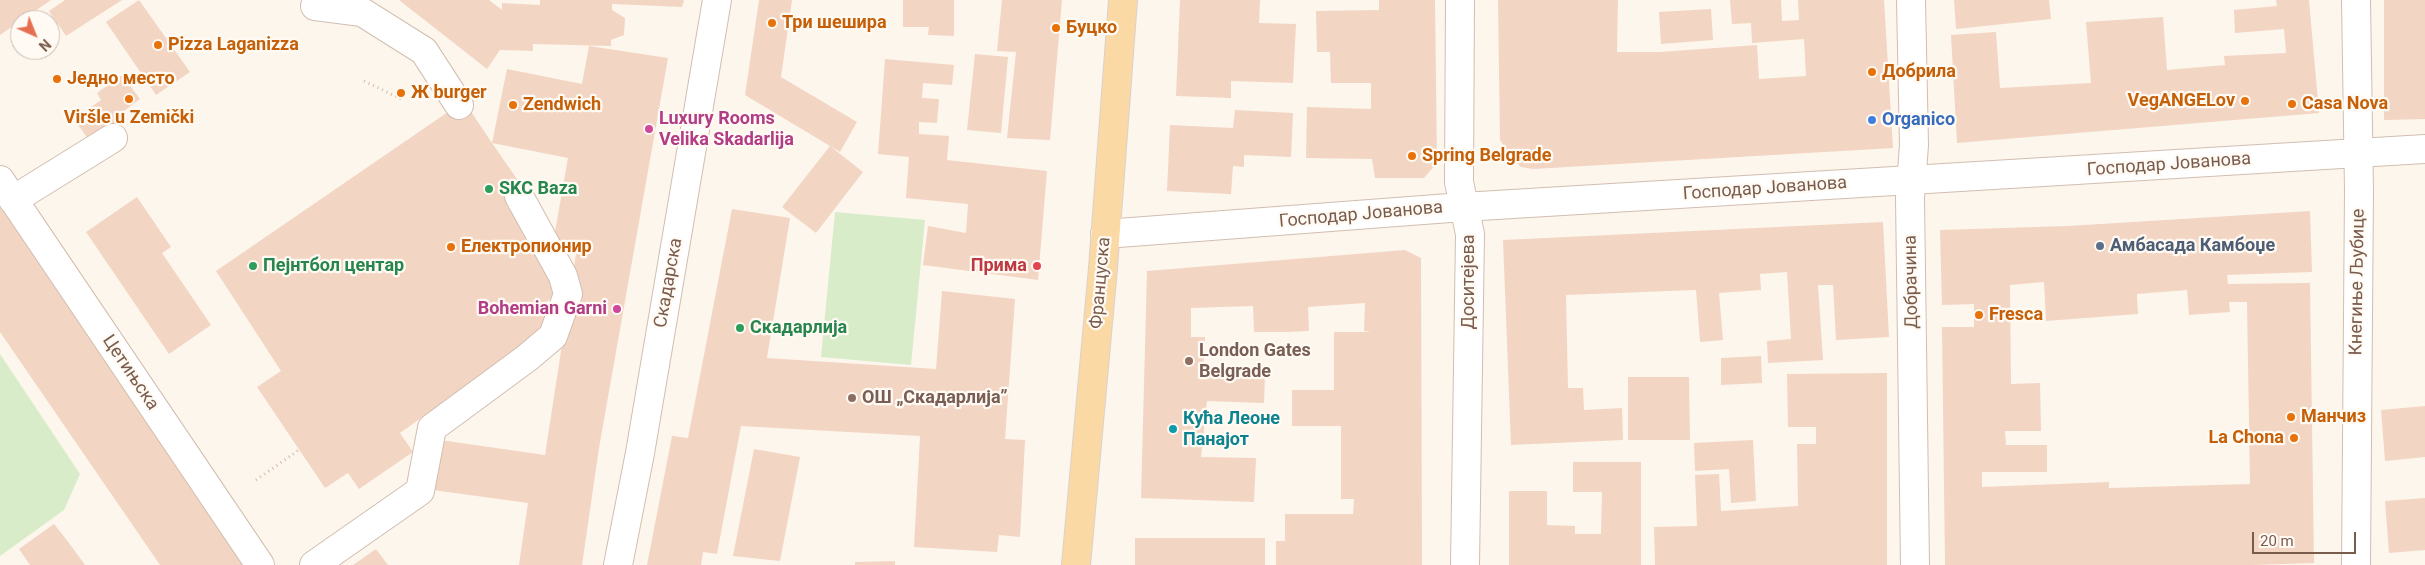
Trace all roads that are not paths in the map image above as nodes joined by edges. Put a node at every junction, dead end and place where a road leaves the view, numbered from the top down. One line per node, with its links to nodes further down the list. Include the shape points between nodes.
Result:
1 (717, 0): 18 (street, Скадарска)
2 (1122, 0): 15 (main road, Француска)
3 (1460, 0): 14 (street, Доситејева, via 1459,182)
4 (1911, 0): 11 (street, Добрачина, via 1914,145)
5 (2356, 0): 10 (street, Кнегиње Љубице)
6 (315, 6): 7 (street, via 362,12 424,51)
7 (459, 105)
8 (113, 138): 12 (street)
9 (2425, 149): 10 (street, Господар Јованова)
10 (2358, 153): 11 (street, Господар Јованова); 22 (street, Кнегиње Љубице)
11 (1911, 181): 14 (street, Господар Јованова); 21 (street, Добрачина)
12 (7, 190): 16 (street, Цетињска)
13 (519, 196): 17 (street, via 563,276 568,294 553,336 432,428 420,491)
14 (1463, 206): 15 (street, Господар Јованова); 20 (street, Доситејева, via 1470,234)
15 (1105, 234): 19 (main road, Француска)
16 (260, 565)
17 (314, 565)
18 (618, 565)
19 (1076, 565)
20 (1465, 565)
21 (1915, 565)
22 (2356, 565)

